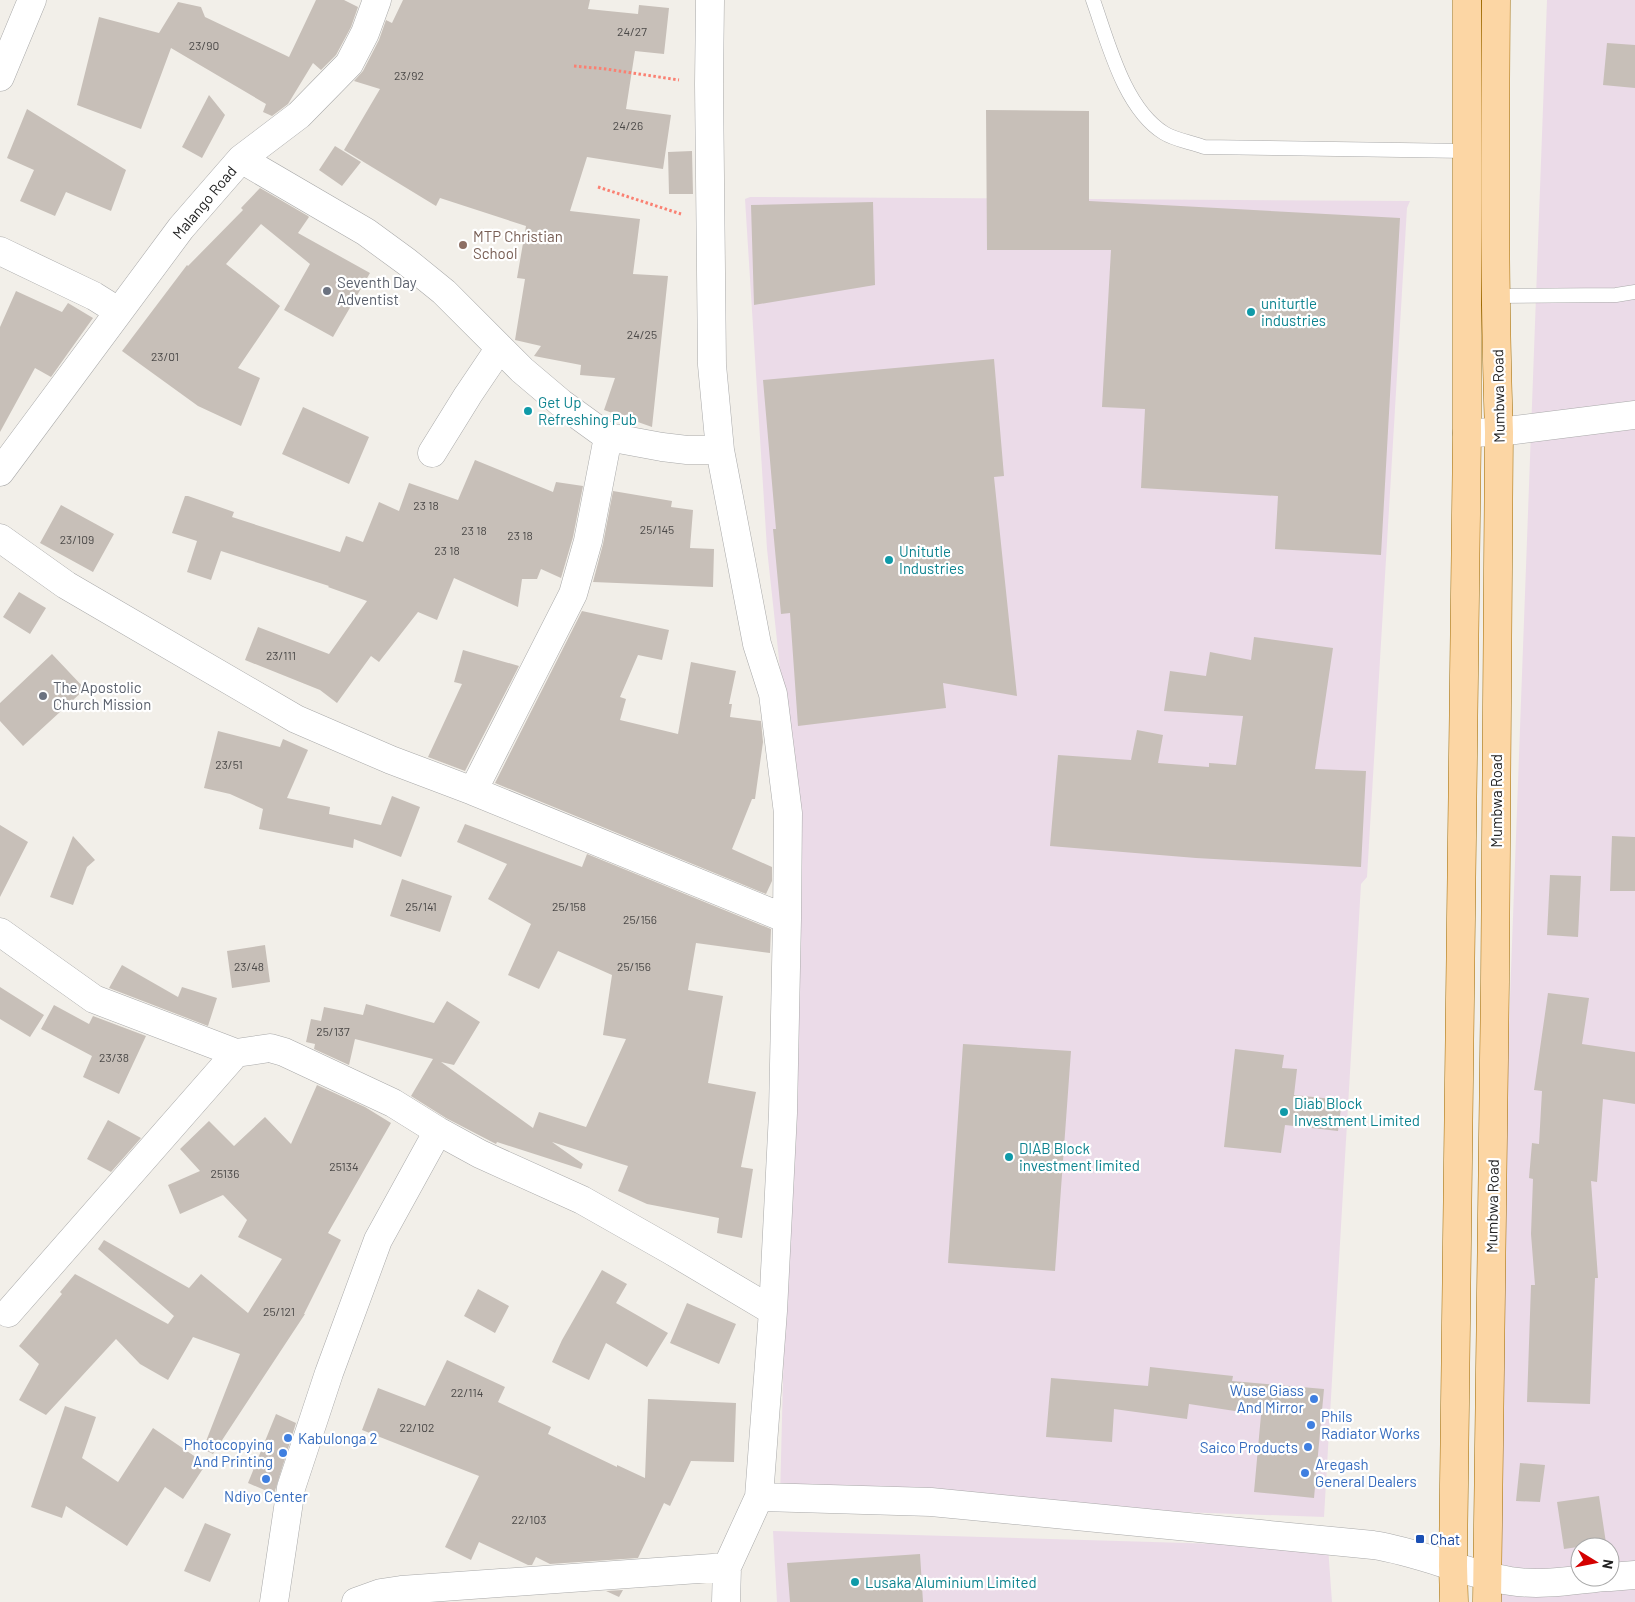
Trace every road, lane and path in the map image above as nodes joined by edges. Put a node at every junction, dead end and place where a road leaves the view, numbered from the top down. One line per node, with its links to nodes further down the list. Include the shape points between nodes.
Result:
1 (32, 0): 8 (street)
2 (377, 0): 11 (street, Malango Road, via 349,64 299,115)
3 (710, 0): 9 (street)
4 (1093, 0): 10 (lane, via 1117,71 1143,116 1165,134 1204,147)
5 (1467, 0): 10 (main road, Mumbwa Road)
6 (1496, 0): 16 (main road, Mumbwa Road)
7 (574, 66): 9 (path)
8 (0, 77)
9 (709, 84): 13 (street)
10 (1466, 151): 21 (main road, Mumbwa Road)
11 (240, 159): 17 (street, Malango Road, via 180,228); 18 (street, via 366,232 444,292)
12 (598, 187): 13 (path)
13 (710, 223): 23 (street, via 712,365)
14 (0, 251): 17 (street)
15 (1635, 292): 16 (lane)
16 (1496, 296): 20 (main road, Mumbwa Road)
17 (118, 311): 25 (street, Malango Road)
18 (499, 349): 22 (street, via 561,403); 24 (street)
19 (1635, 415): 20 (street)
20 (1499, 432): 21 (street); 38 (main road, Mumbwa Road)
21 (1467, 433): 35 (main road, Mumbwa Road)
22 (608, 437): 23 (street, via 687,450); 27 (street, via 588,541 573,594)
23 (720, 450): 28 (street, via 756,644 773,694 788,813)
24 (432, 452)
25 (0, 472)
26 (0, 538): 27 (street, via 66,585 296,719)
27 (473, 791): 28 (street)
28 (787, 919): 33 (street, via 783,1113)
29 (0, 932): 30 (street, via 94,999)
30 (236, 1053): 31 (street, via 270,1048 284,1052 393,1103); 32 (street)
31 (438, 1131): 33 (street, via 480,1154 582,1200); 42 (street, via 378,1240 329,1373 291,1488)
32 (8, 1312)
33 (773, 1312): 34 (street)
34 (759, 1497): 35 (street, via 931,1502 1364,1544 1398,1549); 36 (street)
35 (1453, 1566): 38 (street); 45 (main road, Mumbwa Road)
36 (727, 1567): 41 (street); 44 (street)
37 (1635, 1574): 39 (street)
38 (1487, 1575): 40 (street, via 1533,1583); 46 (main road, Mumbwa Road)
39 (1620, 1576)
40 (1570, 1580)
41 (401, 1596): 43 (street, via 381,1593)
42 (274, 1602)
43 (356, 1602)
44 (726, 1602)
45 (1454, 1602)
46 (1487, 1602)

